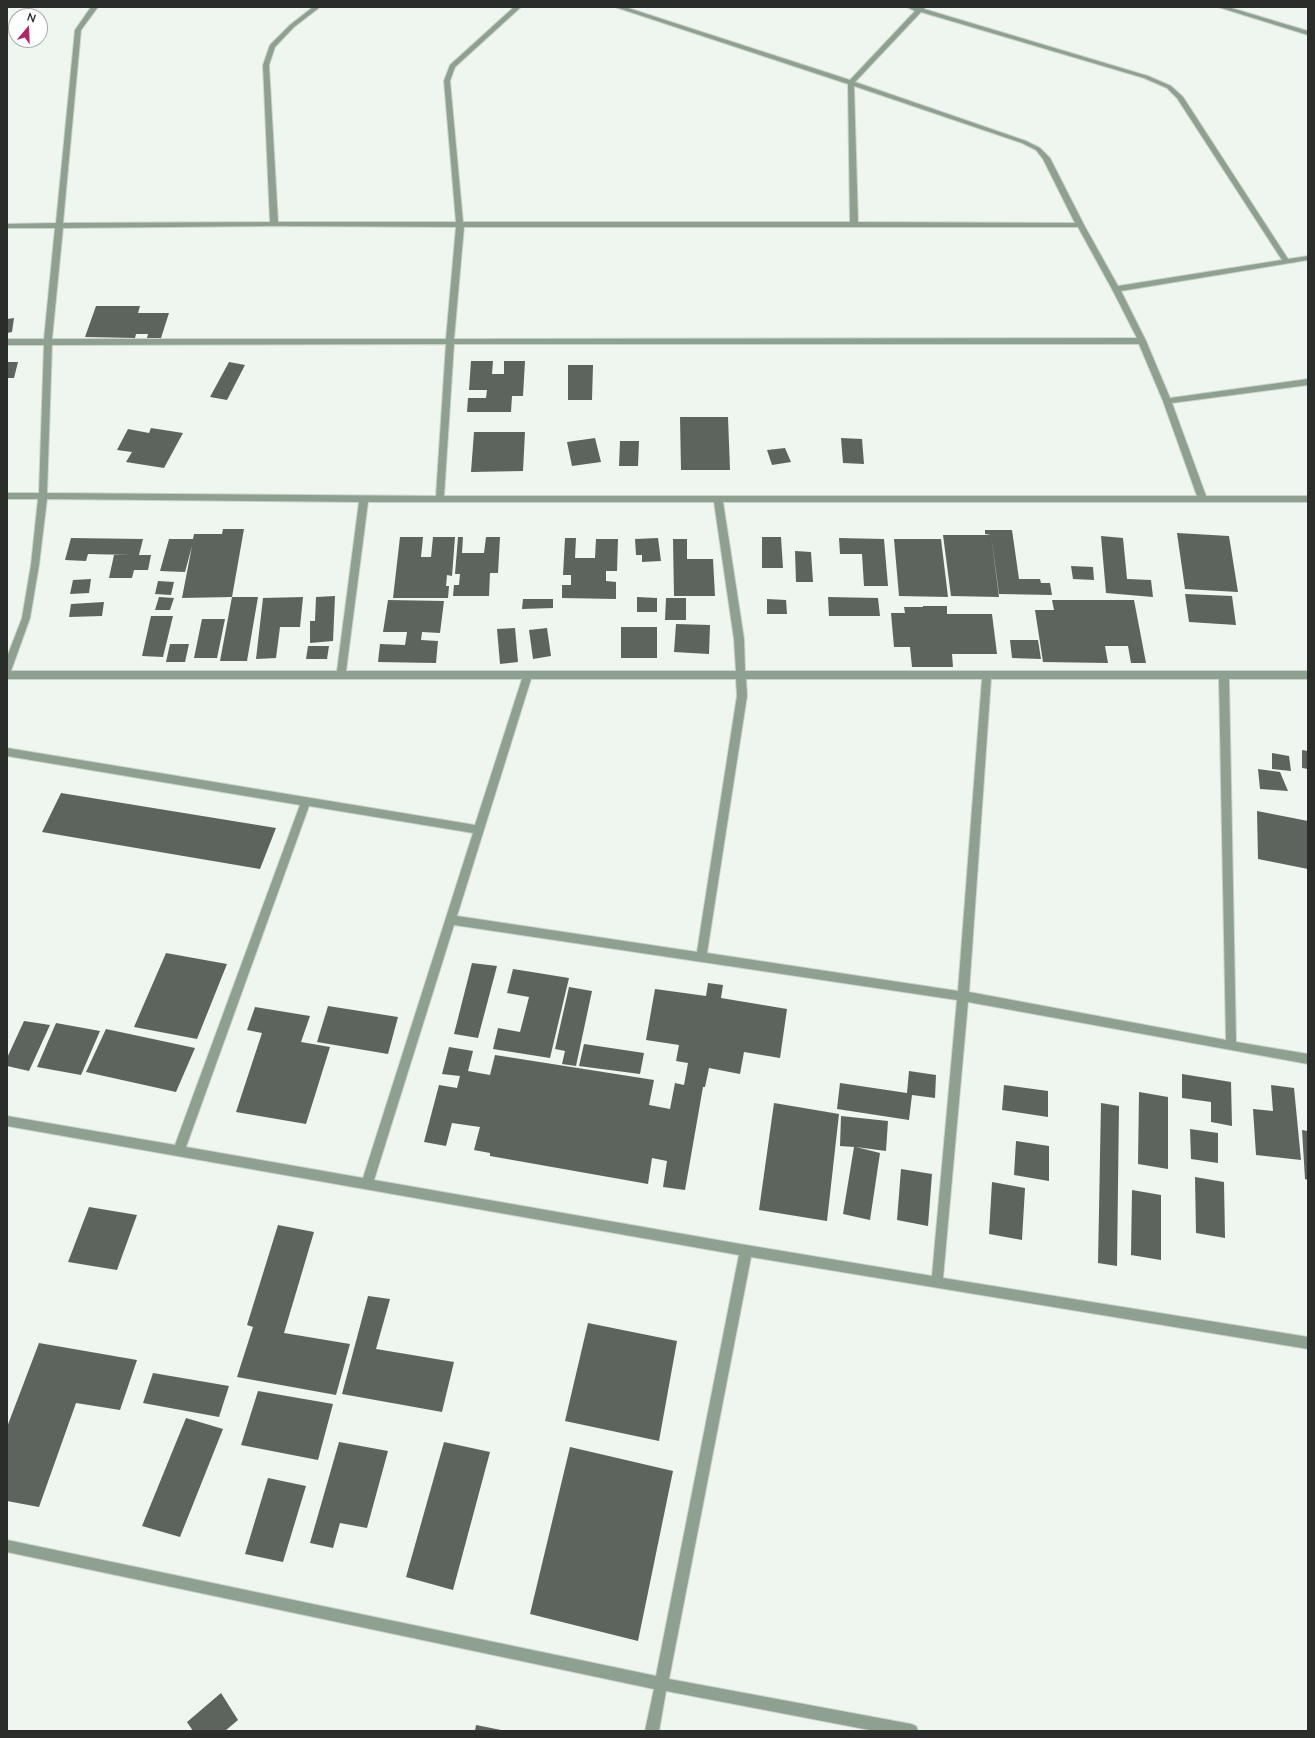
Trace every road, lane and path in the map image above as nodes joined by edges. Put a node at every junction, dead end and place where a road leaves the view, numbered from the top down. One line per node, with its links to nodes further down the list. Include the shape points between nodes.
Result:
1 (95, 7): 15 (street, via 78,30)
2 (317, 7): 10 (street, via 292,26 272,46 266,65)
3 (518, 7): 12 (street, via 452,66 447,81)
4 (618, 7): 9 (street)
5 (910, 7): 7 (street)
6 (1221, 7): 8 (street)
7 (921, 9): 9 (street); 17 (street, via 1146,77 1169,87 1180,97)
8 (1308, 33)
9 (851, 83): 11 (street); 13 (street, via 1038,149 1046,158)
10 (274, 224): 12 (street); 15 (street)
11 (854, 224): 12 (street); 13 (street)
12 (460, 225): 19 (street)
13 (1080, 225): 18 (street)
14 (7, 226): 15 (street)
15 (58, 227): 22 (street)
16 (1308, 258): 17 (street)
17 (1286, 261): 18 (street)
18 (1116, 289): 20 (street)
19 (450, 341): 20 (street); 22 (street); 27 (street)
20 (1142, 341): 24 (street)
21 (7, 342): 22 (street)
22 (48, 342): 26 (street)
23 (1308, 382): 24 (street)
24 (1167, 401): 30 (street)
25 (7, 496): 26 (street)
26 (43, 496): 29 (street); 32 (street, via 26,618)
27 (440, 498): 28 (street); 29 (street)
28 (718, 498): 30 (street); 37 (street, via 739,639)
29 (364, 499): 35 (street)
30 (1203, 500): 31 (street)
31 (1308, 500)
32 (7, 670)
33 (987, 674): 37 (street); 38 (street); 45 (street)
34 (7, 675): 35 (street)
35 (341, 675): 36 (street)
36 (528, 675): 37 (street); 42 (street)
37 (741, 675): 44 (street, via 741,713)
38 (1224, 675): 39 (street); 46 (street)
39 (1308, 675)
40 (7, 752): 41 (street)
41 (306, 801): 42 (street); 49 (street)
42 (478, 830): 43 (street)
43 (451, 920): 44 (street); 50 (street)
44 (701, 957): 45 (street)
45 (963, 996): 46 (street); 52 (street)
46 (1231, 1046): 47 (street)
47 (1308, 1059)
48 (7, 1121): 49 (street)
49 (179, 1151): 50 (street)
50 (366, 1184): 51 (street)
51 (746, 1251): 52 (street); 55 (street)
52 (937, 1283): 53 (street)
53 (1308, 1343)
54 (7, 1546): 55 (street)
55 (662, 1684): 56 (street); 57 (street)
56 (652, 1731)
57 (912, 1731)

